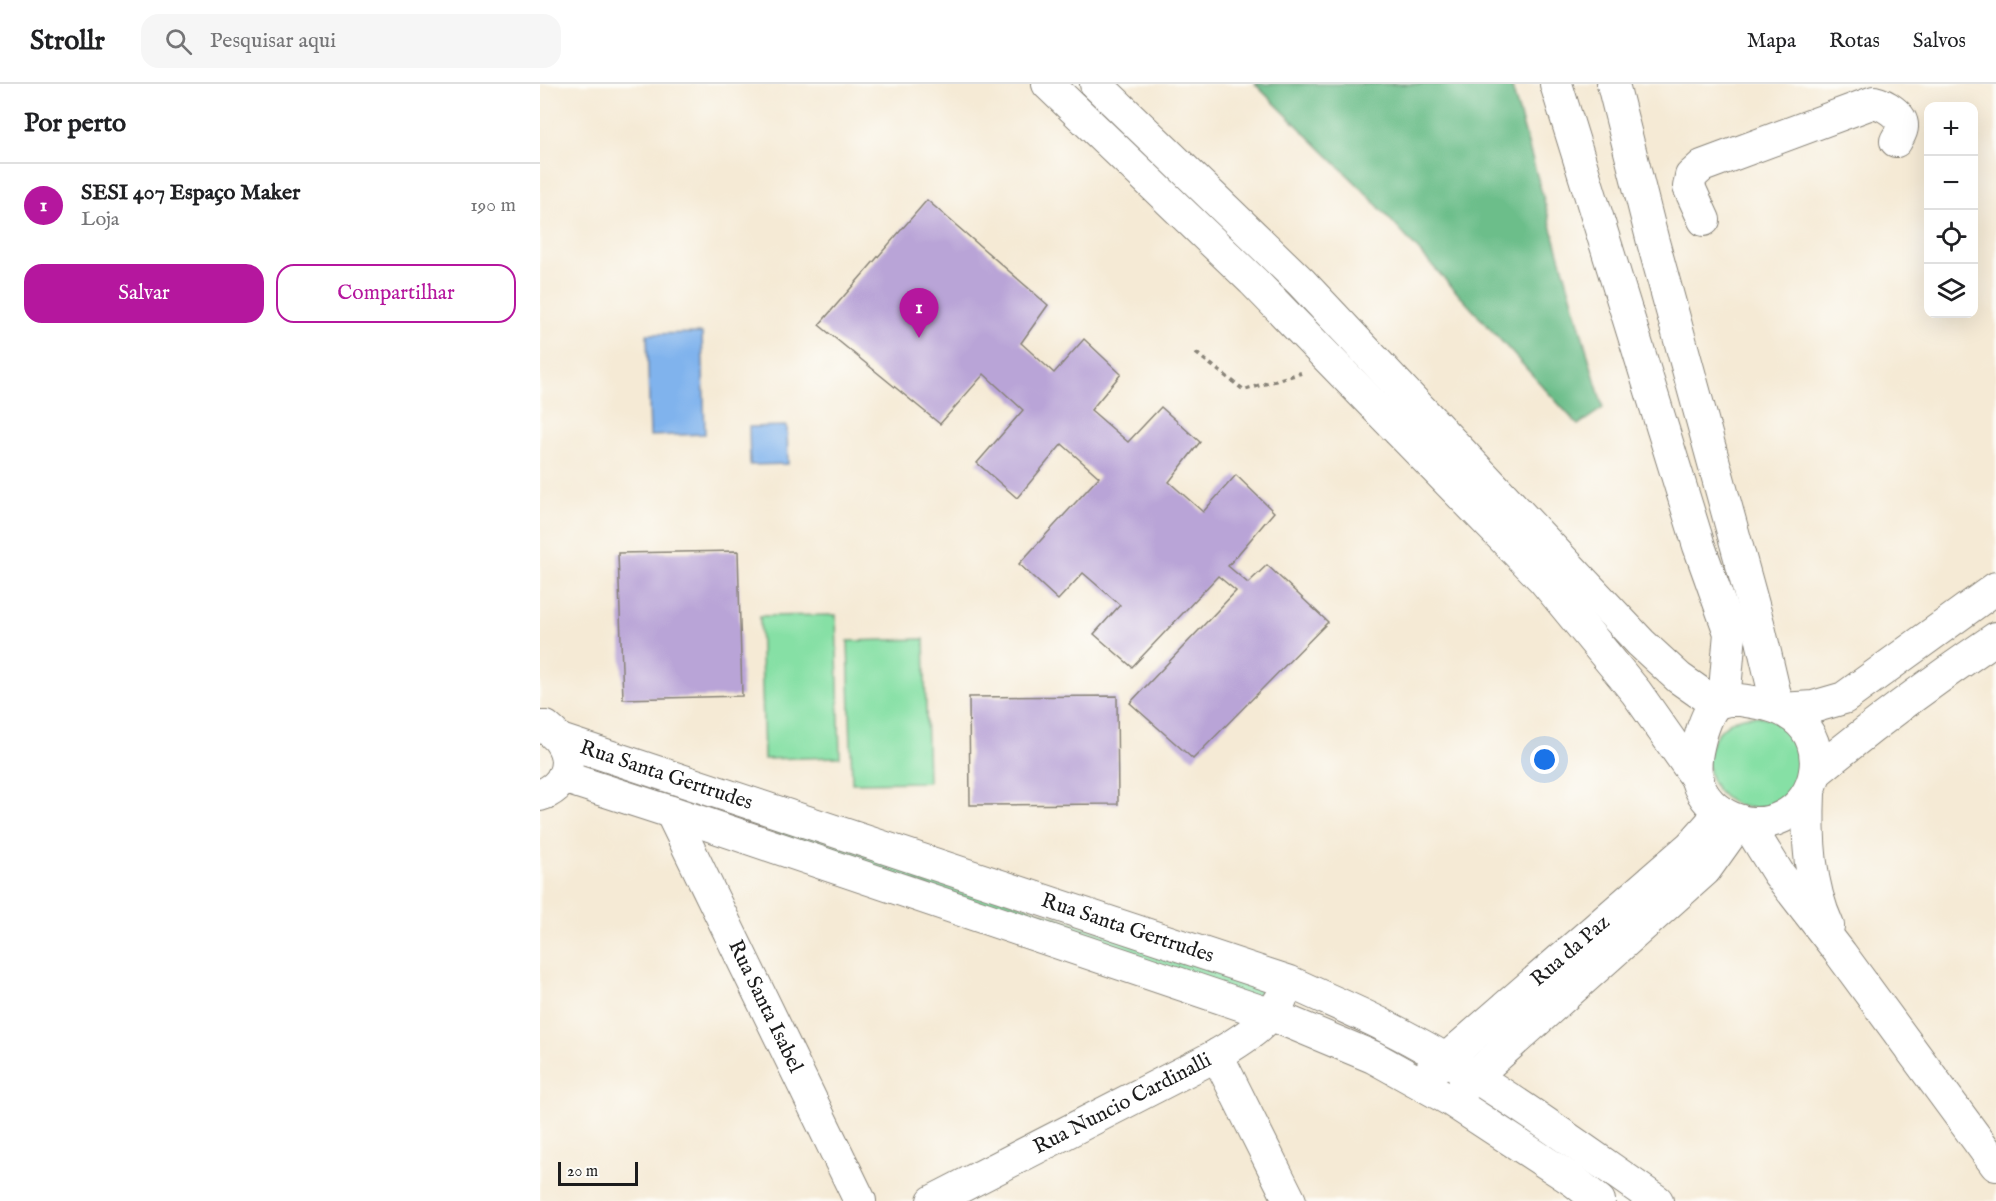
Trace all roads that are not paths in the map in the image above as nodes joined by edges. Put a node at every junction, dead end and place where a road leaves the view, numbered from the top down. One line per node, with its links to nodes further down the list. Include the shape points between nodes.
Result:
1 (1048, 84): 12 (street, via 1253,281 1544,580 1636,692)
2 (1096, 84): 9 (street, via 1301,282 1634,636 1679,678)
3 (1556, 84): 9 (street, via 1699,546 1730,633)
4 (1613, 84): 10 (street)
5 (1896, 141): 6 (street, via 1902,129 1901,120 1884,104 1874,102 1702,166 1691,177 1689,187)
6 (1704, 220)
7 (1996, 588): 10 (street, via 1844,698 1813,708)
8 (1996, 638): 13 (street, via 1936,679)
9 (1720, 702): 10 (street, via 1740,700); 12 (street, via 1705,723 1695,760)
10 (1779, 708): 13 (street, via 1798,720 1809,735 1816,754)
11 (550, 734): 14 (street, via 568,762); 18 (street, Rua Santa Gertrudes)
12 (1698, 780): 16 (street, via 1706,798)
13 (1812, 783): 16 (street, via 1798,807 1783,817 1765,823); 17 (street, via 1807,834 1812,875)
14 (552, 786): 15 (street, Rua Santa Gertrudes)
15 (670, 812): 19 (street, Rua Santa Gertrudes); 26 (street, Rua Santa Isabel)
16 (1736, 819): 17 (street); 21 (street, Rua da Paz, via 1691,846); 22 (street, Rua da Paz, via 1705,870)
17 (1841, 954): 25 (street)
18 (1290, 982): 19 (street, Rua Nuncio Cardinalli); 21 (street, Rua Santa Gertrudes, via 1385,1026)
19 (1272, 1015): 20 (street, Rua Nuncio Cardinalli); 23 (street, Rua Santa Gertrudes, via 1373,1058)
20 (1217, 1055): 27 (street, Rua Nuncio Cardinalli); 28 (street)
21 (1445, 1060): 22 (street, Rua Santa Gertrudes); 23 (street, Rua da Paz)
22 (1474, 1077): 24 (street, Rua da Paz); 30 (street, Rua Santa Gertrudes)
23 (1415, 1082): 24 (street, Rua Santa Gertrudes)
24 (1452, 1101): 29 (street, Rua Santa Gertrudes)
25 (1996, 1165)
26 (860, 1201)
27 (933, 1201)
28 (1290, 1201)
29 (1599, 1201)
30 (1657, 1201)

